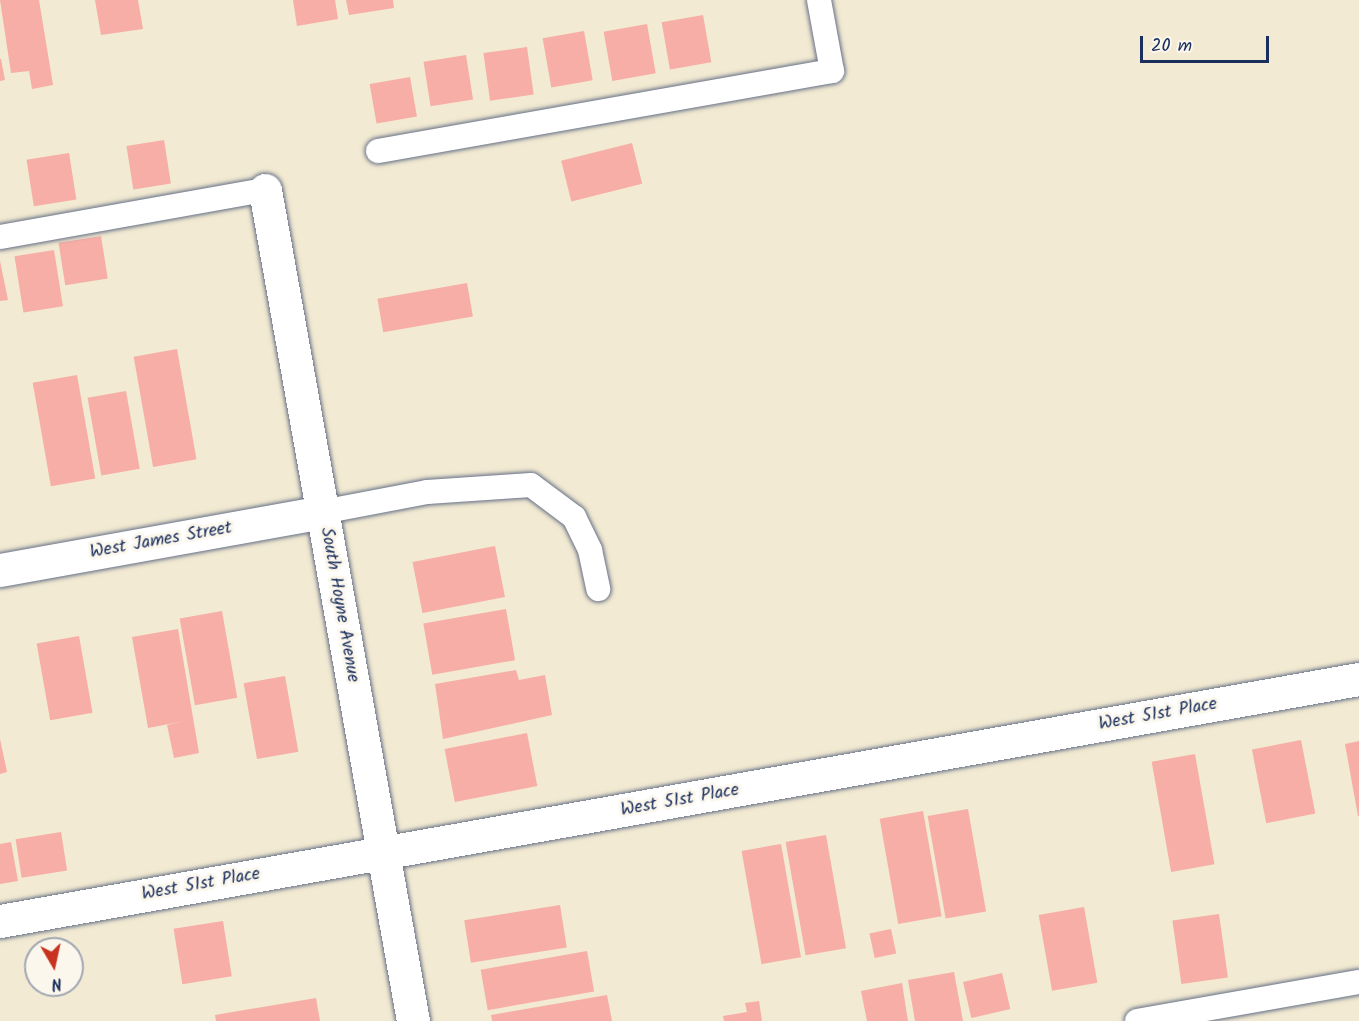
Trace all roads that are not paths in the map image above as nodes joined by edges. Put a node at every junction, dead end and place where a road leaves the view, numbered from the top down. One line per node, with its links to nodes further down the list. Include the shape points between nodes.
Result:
1 (819, 0): 2 (lane, via 832,71)
2 (378, 151)
3 (265, 190): 4 (lane); 5 (street, South Hoyne Avenue)
4 (0, 237)
5 (322, 512): 6 (street, West James Street); 7 (lane, via 427,492 531,485 574,517 590,550); 9 (street, South Hoyne Avenue)
6 (0, 570)
7 (598, 589)
8 (1359, 679): 9 (street, West 51st Place)
9 (383, 853): 10 (street, West 51st Place); 12 (street, South Hoyne Avenue)
10 (0, 921)
11 (1359, 982): 13 (lane)
12 (413, 1021)
13 (1137, 1021)

